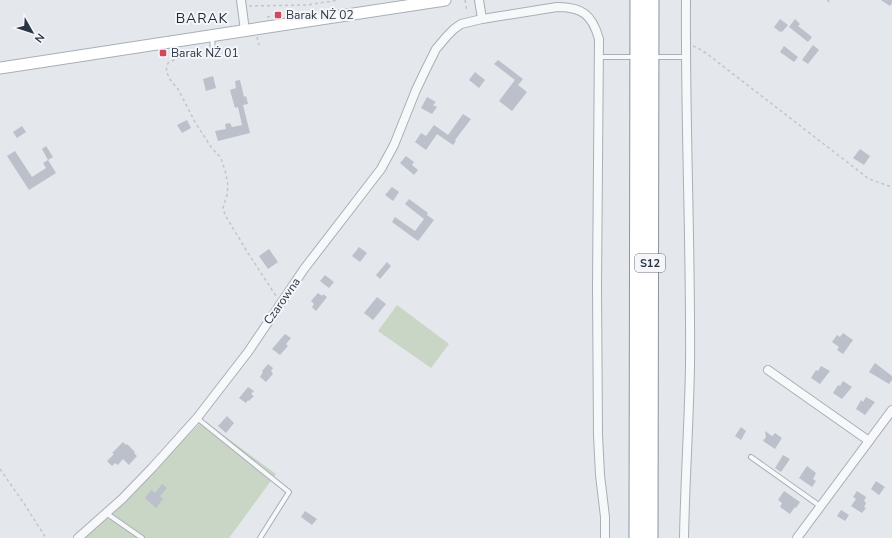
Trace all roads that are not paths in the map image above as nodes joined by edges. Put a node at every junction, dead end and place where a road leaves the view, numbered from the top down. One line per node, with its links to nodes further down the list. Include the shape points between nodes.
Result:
1 (445, 0): 7 (street)
2 (479, 0): 6 (street)
3 (641, 0): 11 (highway, S12)
4 (686, 0): 12 (street)
5 (242, 3): 7 (street)
6 (482, 19): 10 (street, Czarowna, via 557,6 577,9 584,13 596,28); 16 (street, Czarowna, via 461,24 436,49 381,169 304,269 248,352)
7 (245, 31): 8 (street)
8 (212, 36): 9 (lane); 13 (street)
9 (213, 52)
10 (599, 57): 11 (lane); 24 (street, Czarowna, via 598,435)
11 (644, 57): 12 (lane); 25 (highway, S12); 26 (highway, S12)
12 (685, 57): 27 (street, via 690,367)
13 (0, 68)
14 (768, 370): 17 (street)
15 (892, 410): 17 (street)
16 (197, 418): 20 (street, Czarowna, via 152,468); 23 (lane, via 289,492)
17 (869, 441): 19 (street)
18 (751, 458): 19 (lane)
19 (820, 506): 28 (street)
20 (106, 513): 21 (street, Czarowna); 22 (lane)
21 (78, 538)
22 (142, 538)
23 (260, 538)
24 (605, 538)
25 (637, 538)
26 (650, 538)
27 (684, 538)
28 (797, 538)

